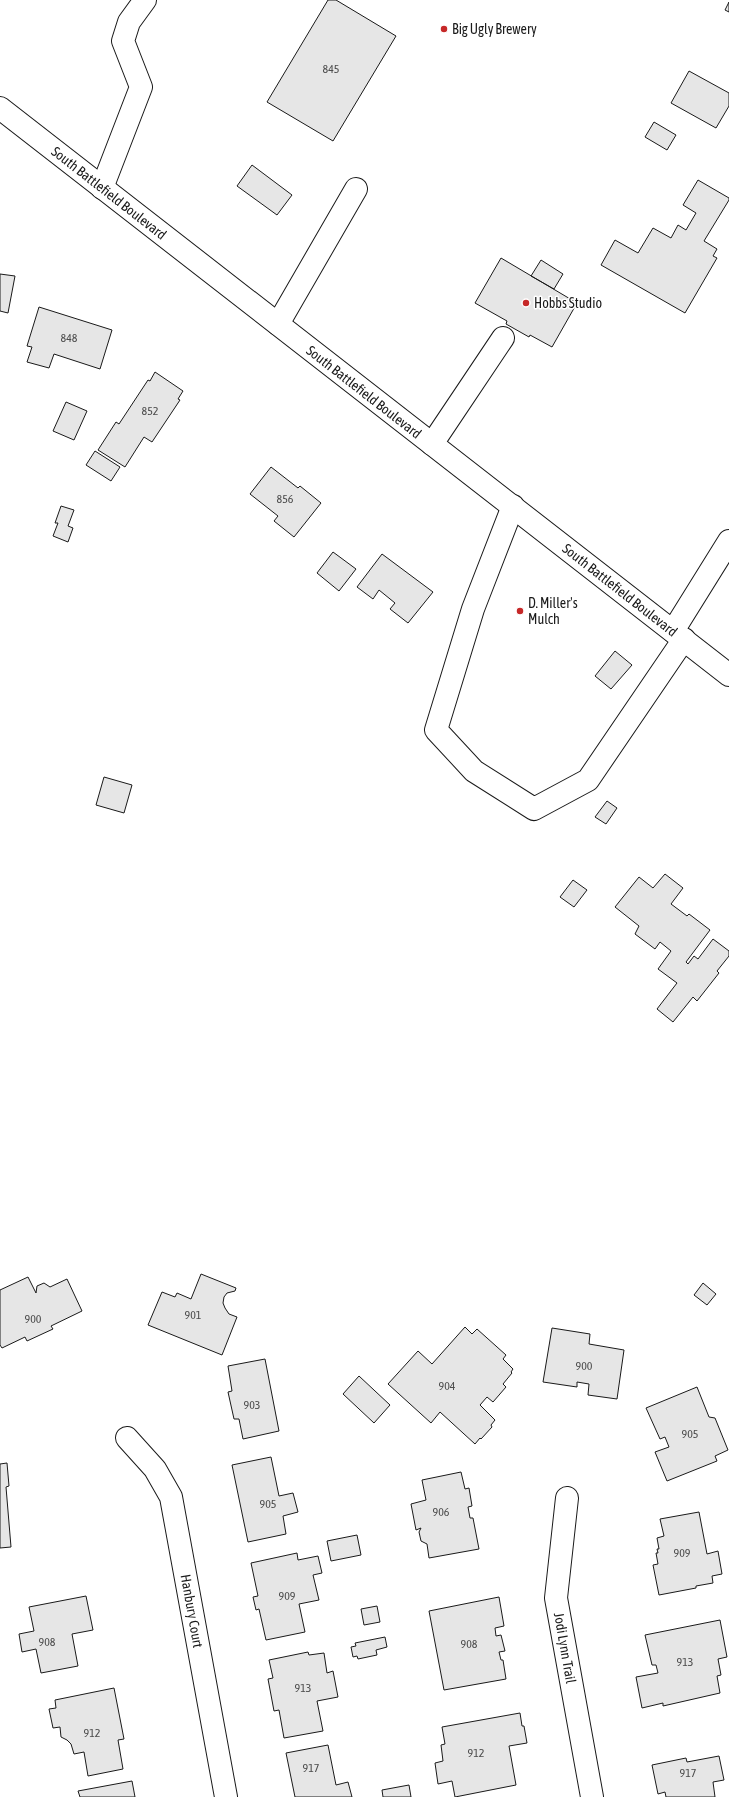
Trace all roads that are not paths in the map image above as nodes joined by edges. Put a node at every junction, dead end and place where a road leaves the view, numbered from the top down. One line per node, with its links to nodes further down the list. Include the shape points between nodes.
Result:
1 (145, 0): 3 (main road, via 129,22 123,41 141,87)
2 (0, 108): 3 (main road, South Battlefield Boulevard)
3 (102, 188): 5 (main road, South Battlefield Boulevard)
4 (356, 189): 5 (main road)
5 (278, 324): 7 (main road, South Battlefield Boulevard)
6 (504, 338): 7 (main road)
7 (432, 444): 8 (main road, South Battlefield Boulevard)
8 (513, 506): 10 (main road, South Battlefield Boulevard); 10 (main road, via 474,610 436,730 474,771 534,809 588,780)
9 (729, 541): 10 (main road)
10 (679, 635): 11 (main road, South Battlefield Boulevard)
11 (729, 675)
12 (127, 1438): 14 (main road, Hanbury Court, via 155,1469 171,1497)
13 (568, 1498): 15 (main road, Jodi Lynn Trail, via 556,1598)
14 (226, 1797)
15 (592, 1797)

